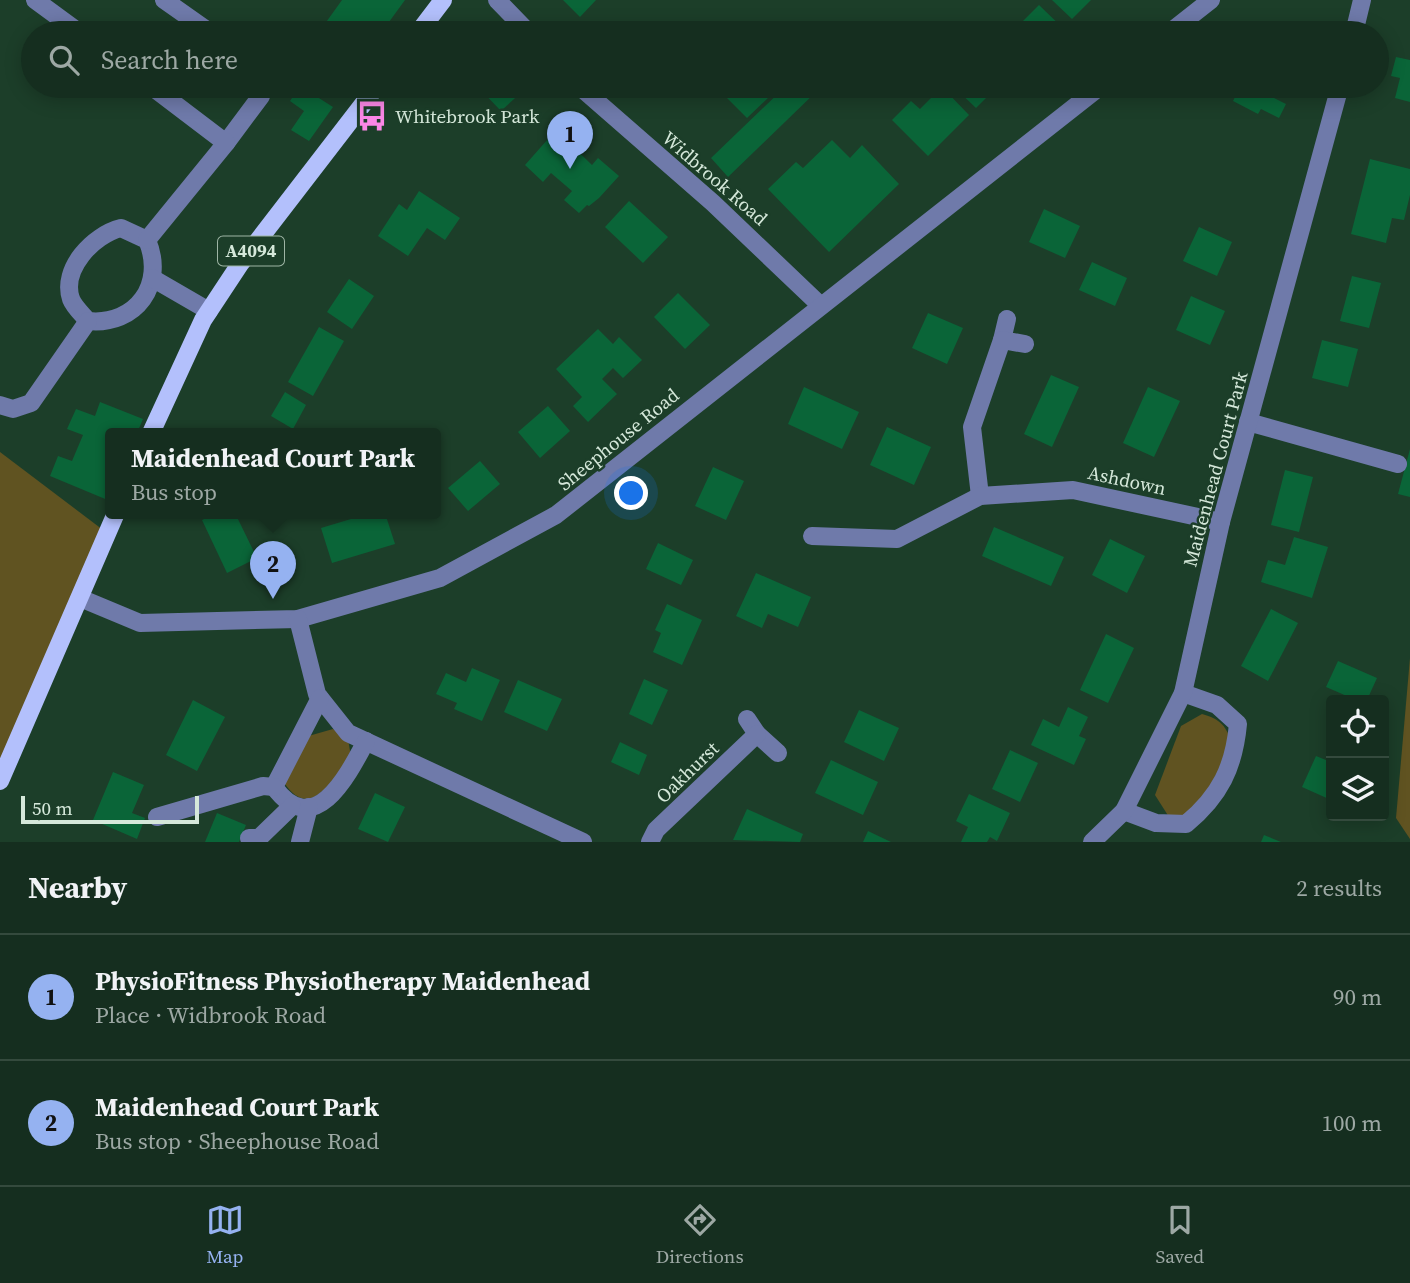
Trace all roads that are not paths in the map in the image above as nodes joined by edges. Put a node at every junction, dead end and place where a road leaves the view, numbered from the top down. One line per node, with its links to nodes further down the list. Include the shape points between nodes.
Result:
1 (34, 0): 7 (street)
2 (164, 0): 8 (street)
3 (443, 0): 9 (main road)
4 (497, 0): 10 (street)
5 (1211, 0): 11 (street)
6 (1362, 0): 12 (street)
7 (63, 21)
8 (194, 21)
9 (427, 21)
10 (517, 21)
11 (1184, 21)
12 (1357, 21)
13 (167, 98): 19 (street)
14 (260, 98): 19 (street)
15 (368, 98): 23 (main road, A4094)
16 (593, 98): 22 (street, Widbrook Road, via 772,256)
17 (1086, 98): 22 (street, Sheephouse Road)
18 (1337, 98): 29 (street, Maidenhead Court Park)
19 (226, 143): 20 (street)
20 (147, 240): 21 (street, via 154,263); 25 (street, via 121,228 109,231 83,255 69,281 72,300)
21 (152, 278): 23 (street); 25 (street, via 139,303 122,317 113,322)
22 (820, 305): 37 (street, Sheephouse Road, via 556,515 440,578)
23 (209, 311): 30 (main road, A4094)
24 (1007, 318): 26 (street)
25 (88, 321): 28 (street, via 31,403 13,409)
26 (1002, 340): 27 (street); 32 (street, via 972,427)
27 (1025, 344)
28 (0, 405)
29 (1248, 422): 31 (street); 34 (street, Maidenhead Court Park)
30 (153, 428)
31 (1398, 464)
32 (980, 496): 34 (street, Ashdown, via 1073,490); 35 (street, Ashdown, via 897,539)
33 (113, 519): 36 (main road)
34 (1221, 522): 38 (street, Maidenhead Court Park)
35 (812, 536)
36 (80, 598): 37 (street, Sheephouse Road, via 140,622); 44 (main road)
37 (298, 619): 39 (street)
38 (1183, 693): 47 (street, Maidenhead Court Park); 47 (street, via 1217,705 1238,724 1235,755 1210,804 1186,824 1156,823)
39 (320, 698): 42 (street, via 348,733); 45 (street)
40 (747, 719): 41 (street)
41 (757, 734): 43 (street); 53 (street, Oakhurst, via 656,830)
42 (366, 741): 46 (street, via 331,796 318,805); 49 (street)
43 (778, 753)
44 (0, 781)
45 (274, 787): 46 (street); 48 (street, via 263,786)
46 (300, 806): 50 (street, via 259,838); 51 (street)
47 (1124, 811): 54 (street, Maidenhead Court Park)
48 (157, 817)
49 (560, 837): 52 (street)
50 (249, 838)
51 (300, 842)
52 (583, 842)
53 (650, 842)
54 (1092, 842)

